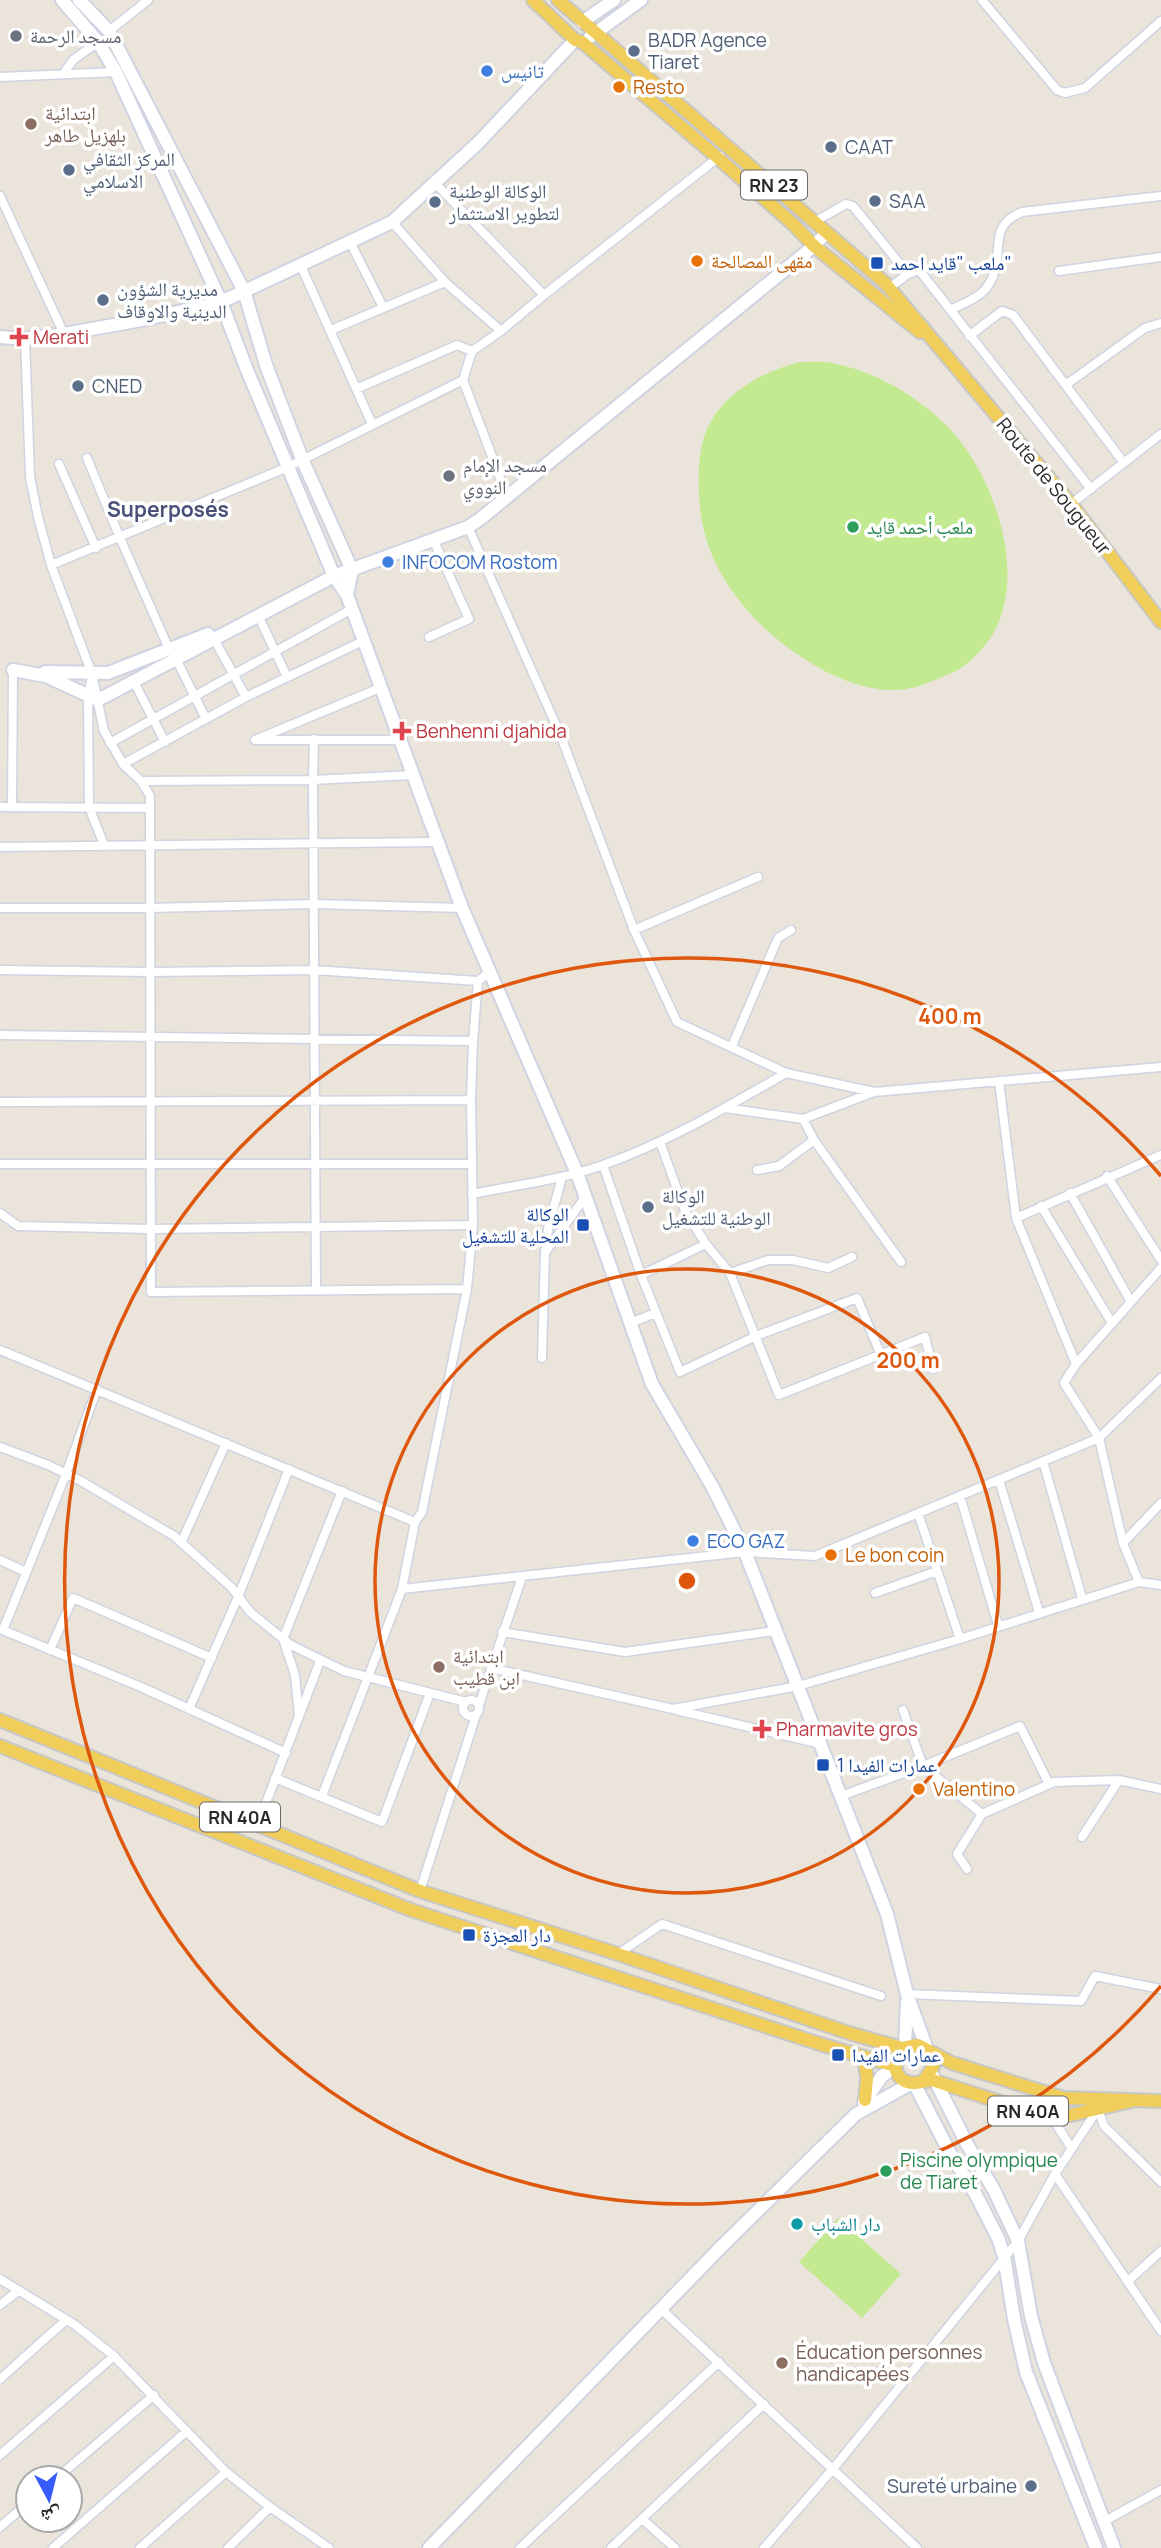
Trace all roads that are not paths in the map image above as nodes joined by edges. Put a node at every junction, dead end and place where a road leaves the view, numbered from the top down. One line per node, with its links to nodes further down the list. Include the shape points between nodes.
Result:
1 (62, 0): 12 (main road)
2 (79, 0): 10 (main road)
3 (148, 0): 10 (street)
4 (533, 0): 11 (main road, RN 23)
5 (558, 0): 11 (main road, RN 23)
6 (614, 0): 11 (main road)
7 (641, 0): 11 (main road)
8 (982, 0): 9 (street, via 1057,90 1065,93 1085,88)
9 (1161, 21)
10 (109, 31): 32 (main road)
11 (584, 34): 16 (main road, RN 23); 17 (main road, RN 23); 18 (main road)
12 (98, 42): 13 (main road); 14 (street, via 73,60)
13 (116, 72): 14 (street); 34 (main road)
14 (64, 73): 15 (street)
15 (0, 77)
16 (731, 147): 17 (street); 22 (main road, RN 23)
17 (718, 158): 25 (main road, RN 23); 33 (street)
18 (435, 183): 21 (main road); 33 (street)
19 (0, 196): 40 (street)
20 (1161, 196): 36 (street, via 1022,212 1008,218 1001,226 992,280 978,296)
21 (392, 222): 24 (main road); 30 (street)
22 (814, 222): 23 (main road, RN 23); 29 (street, via 846,204 853,206)
23 (826, 233): 25 (main road); 31 (main road, RN 23)
24 (350, 242): 27 (main road); 35 (street)
25 (814, 246): 45 (main road, RN 23); 57 (main road)
26 (1161, 257): 28 (street)
27 (301, 266): 32 (main road); 38 (street)
28 (1059, 271)
29 (908, 274): 31 (street); 36 (street, via 919,270)
30 (445, 282): 35 (street); 39 (street)
31 (889, 288): 45 (main road, RN 23)
32 (244, 291): 34 (main road); 52 (main road)
33 (544, 295): 39 (street)
34 (221, 302): 40 (main road); 55 (main road)
35 (383, 307): 38 (street)
36 (950, 310): 41 (street)
37 (1161, 323): 47 (street, via 1145,328)
38 (331, 330): 48 (street)
39 (501, 331): 44 (street)
40 (64, 334): 43 (main road)
41 (969, 336): 47 (street, via 1002,312 1013,315); 56 (street)
42 (0, 337): 43 (main road)
43 (25, 339): 63 (street, via 30,477)
44 (472, 351): 46 (street); 48 (street, via 457,345)
45 (944, 352): 58 (main road, Route de Sougueur / RN 23)
46 (463, 380): 49 (street); 57 (street)
47 (1067, 384): 53 (street)
48 (356, 389): 49 (street)
49 (372, 424): 52 (street)
50 (1161, 434): 53 (street)
51 (88, 458): 60 (street)
52 (302, 459): 55 (street); 64 (main road)
53 (1124, 463): 56 (street)
54 (59, 464): 62 (street)
55 (288, 467): 60 (street); 65 (main road)
56 (1091, 489): 58 (street)
57 (507, 496): 59 (main road)
58 (1070, 504): 69 (main road, Route de Sougueur / RN 23)
59 (468, 527): 61 (main road); 108 (street, via 560,734)
60 (120, 538): 62 (street); 74 (street)
61 (433, 539): 64 (main road); 70 (street, via 469,619)
62 (96, 548): 63 (street)
63 (51, 565): 76 (street)
64 (352, 570): 65 (main road); 66 (main road)
65 (334, 576): 66 (main road); 68 (main road)
66 (347, 594): 67 (main road)
67 (352, 609): 72 (main road); 73 (street)
68 (258, 615): 71 (main road); 73 (street); 74 (main road)
69 (1161, 622)
70 (429, 636)
71 (214, 639): 74 (main road); 77 (street)
72 (365, 640): 78 (street); 80 (main road)
73 (275, 652): 77 (street); 78 (street)
74 (172, 654): 76 (main road); 79 (main road); 81 (street)
75 (7, 670): 76 (main road); 83 (main road, via 46,676); 95 (street)
76 (92, 674): 83 (street)
77 (234, 674): 81 (street); 82 (street)
78 (287, 677): 82 (street)
79 (134, 682): 83 (main road); 84 (street)
80 (382, 687): 86 (street, via 255,740); 87 (main road)
81 (194, 696): 84 (street); 85 (street)
82 (246, 697): 85 (street)
83 (93, 698): 89 (street); 96 (street)
84 (153, 718): 88 (street); 89 (street)
85 (206, 719): 88 (street)
86 (314, 739): 87 (street); 92 (street)
87 (400, 740): 91 (main road)
88 (165, 742): 90 (street)
89 (110, 743): 90 (street)
90 (123, 764): 93 (street)
91 (412, 775): 92 (street); 98 (main road)
92 (313, 780): 93 (street); 101 (street)
93 (141, 781): 97 (street, via 150,796)
94 (0, 807): 95 (street)
95 (12, 807): 96 (street)
96 (89, 807): 97 (street); 100 (street)
97 (150, 808): 99 (street)
98 (437, 842): 101 (street); 107 (main road)
99 (150, 844): 100 (street); 101 (street); 106 (street)
100 (104, 845): 102 (street)
101 (313, 845): 104 (street)
102 (0, 847)
103 (758, 877): 108 (street)
104 (313, 904): 106 (street); 107 (street); 111 (street)
105 (0, 908): 106 (street)
106 (150, 908): 113 (street)
107 (462, 908): 112 (main road)
108 (634, 930): 119 (street, via 677,1022)
109 (790, 930): 119 (street, via 778,938)
110 (0, 970): 113 (street)
111 (314, 970): 113 (street); 114 (street); 117 (street)
112 (491, 971): 114 (street); 139 (main road)
113 (150, 972): 116 (street)
114 (478, 981): 118 (street)
115 (0, 1035): 116 (street)
116 (151, 1037): 117 (street); 127 (street)
117 (314, 1039): 118 (street); 126 (street)
118 (472, 1041): 124 (street)
119 (732, 1046): 121 (street)
120 (1161, 1067): 122 (street)
121 (786, 1073): 123 (street); 128 (street)
122 (999, 1081): 123 (street); 147 (street)
123 (874, 1092): 129 (street)
124 (471, 1100): 126 (street); 135 (street)
125 (0, 1102): 127 (street)
126 (315, 1102): 127 (street); 133 (street)
127 (151, 1103): 136 (street)
128 (724, 1108): 129 (street); 131 (street)
129 (803, 1119): 130 (street)
130 (814, 1140): 138 (street, via 779,1166); 155 (street)
131 (660, 1142): 137 (street); 151 (street, via 685,1211)
132 (1161, 1155): 141 (street)
133 (315, 1163): 135 (street); 136 (street); 149 (street)
134 (0, 1164): 136 (street)
135 (471, 1164): 143 (street)
136 (151, 1165): 150 (street)
137 (603, 1165): 139 (street); 158 (street)
138 (757, 1170)
139 (577, 1172): 140 (street); 144 (main road)
140 (562, 1177): 143 (street); 152 (street)
141 (1107, 1177): 142 (street); 154 (street)
142 (1070, 1193): 145 (street); 161 (street)
143 (472, 1194): 148 (street)
144 (586, 1196): 152 (street); 163 (main road)
145 (1041, 1206): 147 (street); 164 (street)
146 (0, 1213): 150 (street, via 18,1226)
147 (1016, 1218): 169 (street)
148 (473, 1225): 149 (street); 159 (street)
149 (316, 1227): 150 (street); 160 (street)
150 (151, 1229): 160 (street, via 151,1292)
151 (706, 1244): 157 (street); 158 (street)
152 (545, 1252): 168 (street)
153 (852, 1256): 157 (street, via 828,1268 793,1260 768,1261)
154 (1161, 1261)
155 (901, 1262)
156 (1161, 1268): 161 (street)
157 (730, 1273): 165 (street)
158 (641, 1275): 162 (street)
159 (467, 1289): 160 (street); 186 (street, via 422,1512)
160 (316, 1290)
161 (1131, 1301): 164 (street)
162 (656, 1314): 163 (street); 165 (street, via 680,1372)
163 (630, 1323): 189 (main road, via 652,1384)
164 (1112, 1323): 169 (street)
165 (756, 1336): 167 (street, via 857,1297); 167 (street, via 779,1395)
166 (0, 1350): 173 (street)
167 (881, 1355): 170 (street, via 925,1338)
168 (542, 1358)
169 (1076, 1364): 175 (street, via 1064,1382)
170 (933, 1369)
171 (1161, 1378): 172 (street)
172 (1152, 1389): 174 (street); 175 (street)
173 (97, 1390): 176 (street); 180 (street)
174 (1161, 1397)
175 (1099, 1438): 178 (street); 188 (street)
176 (226, 1443): 179 (street); 187 (street)
177 (0, 1447): 180 (street)
178 (1042, 1461): 181 (street); 199 (street)
179 (289, 1469): 182 (street); 198 (street)
180 (66, 1474): 187 (street); 192 (street)
181 (999, 1480): 183 (street); 200 (street)
182 (342, 1491): 186 (street); 205 (street)
183 (960, 1496): 185 (street); 201 (street)
184 (1161, 1503): 188 (street)
185 (918, 1513): 189 (street, via 815,1556); 191 (street)
186 (415, 1522): 196 (street)
187 (182, 1541): 198 (street)
188 (1123, 1543): 194 (street)
189 (745, 1552): 193 (street); 203 (main road)
190 (0, 1560): 192 (street)
191 (937, 1571): 197 (street); 206 (street)
192 (26, 1572): 202 (street)
193 (522, 1577): 196 (street); 204 (street)
194 (1139, 1582): 195 (street); 199 (street)
195 (1161, 1585)
196 (402, 1590): 211 (street)
197 (875, 1593)
198 (238, 1597): 205 (street); 208 (street)
199 (1082, 1598): 200 (street)
200 (1039, 1612): 201 (street)
201 (998, 1625): 206 (street)
202 (1, 1629): 207 (street)
203 (775, 1631): 204 (street, via 625,1652); 212 (main road)
204 (502, 1632): 210 (street)
205 (283, 1639): 209 (street); 220 (street, via 295,1675)
206 (960, 1639): 212 (street)
207 (51, 1650): 208 (street, via 72,1598); 216 (street)
208 (212, 1658): 216 (street)
209 (320, 1661): 211 (street); 220 (street)
210 (491, 1668): 215 (street); 217 (street)
211 (368, 1679): 213 (street); 230 (street)
212 (798, 1686): 217 (street); 222 (main road)
213 (430, 1693): 214 (street); 230 (street, via 382,1822)
214 (466, 1702): 215 (street, via 473,1700); 219 (street, via 464,1712)
215 (479, 1705): 219 (street)
216 (189, 1709): 224 (street)
217 (673, 1709): 222 (street)
218 (903, 1710): 225 (street)
219 (476, 1715): 236 (street)
220 (299, 1717): 224 (street)
221 (0, 1720): 233 (main road, RN 40A)
222 (821, 1744): 231 (main road)
223 (0, 1746): 243 (main road, RN 40A, via 411,1910)
224 (286, 1753): 226 (street)
225 (923, 1766): 228 (street, via 1020,1726); 231 (street); 232 (street)
226 (275, 1779): 230 (street); 233 (street)
227 (1119, 1780): 228 (street); 229 (street); 234 (street)
228 (1049, 1784): 232 (street)
229 (1161, 1789)
230 (322, 1796)
231 (841, 1796): 239 (main road, via 887,1914)
232 (982, 1814): 235 (street, via 957,1854)
233 (258, 1824): 236 (main road, RN 40A)
234 (1082, 1837)
235 (967, 1869)
236 (419, 1891): 237 (main road, RN 40A)
237 (618, 1954): 240 (street, via 662,1924); 241 (main road, RN 40A, via 849,2033)
238 (1161, 1989): 239 (street, via 1096,1976 1082,2001)
239 (907, 1994): 241 (main road); 242 (main road)
240 (881, 1996)
241 (904, 2047): 242 (main road, via 918,2045); 244 (main road)
242 (928, 2050): 245 (main road, via 933,2061); 247 (main road, RN 40A, via 951,2063 1063,2098)
243 (864, 2057): 244 (main road, RN 40A); 246 (main road)
244 (895, 2066): 245 (main road, via 900,2077); 246 (main road)
245 (923, 2080): 250 (main road); 251 (main road, RN 40A); 255 (main road, via 994,2190); 257 (main road, via 950,2153 982,2206)
246 (865, 2100): 250 (main road)
247 (1132, 2101): 248 (main road, RN 40A); 249 (main road, RN 40A)
248 (1161, 2101)
249 (1098, 2109): 251 (main road, RN 40A); 252 (street); 254 (street, via 1104,2126)
250 (856, 2114): 262 (main road)
251 (1053, 2119): 252 (street)
252 (1072, 2149): 253 (street)
253 (1055, 2174): 255 (street); 259 (street)
254 (1161, 2182)
255 (1018, 2241): 257 (street); 279 (main road, via 1044,2363)
256 (1161, 2251): 259 (street)
257 (1004, 2256): 273 (street); 293 (main road, via 1026,2372)
258 (0, 2279): 260 (street)
259 (1128, 2281): 264 (street)
260 (18, 2291): 261 (street); 263 (street)
261 (0, 2305)
262 (662, 2309): 266 (street); 287 (main road)
263 (66, 2320): 265 (street); 267 (street)
264 (1161, 2331)
265 (114, 2356): 268 (street); 271 (street)
266 (719, 2362): 269 (street); 288 (street)
267 (0, 2379)
268 (154, 2395): 270 (street); 272 (street)
269 (764, 2404): 273 (street); 278 (street)
270 (187, 2431): 274 (street); 282 (street)
271 (0, 2455)
272 (73, 2464)
273 (832, 2470): 291 (street); 292 (street)
274 (226, 2472): 276 (street); 283 (street)
275 (1161, 2490): 279 (street)
276 (270, 2507): 281 (street); 284 (street)
277 (14, 2515): 280 (street)
278 (642, 2519): 289 (street); 290 (street)
279 (1103, 2522): 294 (main road)
280 (0, 2527)
281 (317, 2540): 285 (street); 286 (street)
282 (53, 2548)
283 (140, 2548)
284 (228, 2548)
285 (309, 2548)
286 (329, 2548)
287 (429, 2548)
288 (520, 2548)
289 (611, 2548)
290 (675, 2548)
291 (764, 2548)
292 (915, 2548)
293 (1096, 2548)
294 (1114, 2548)

